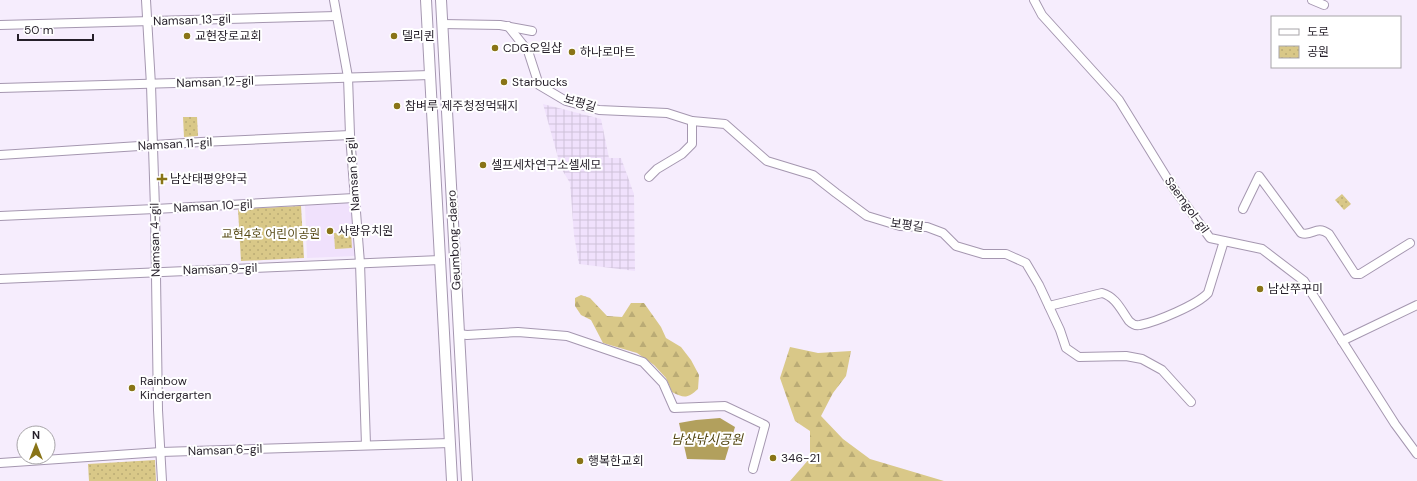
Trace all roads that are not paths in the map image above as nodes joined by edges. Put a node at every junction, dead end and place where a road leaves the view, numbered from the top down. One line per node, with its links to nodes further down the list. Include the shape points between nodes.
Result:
1 (146, 0): 9 (street, Namsan 4-gil)
2 (334, 0): 8 (street, Namsan 8-gil)
3 (426, 0): 14 (street, Geumbong-daero)
4 (441, 0): 10 (street, Geumbong-daero)
5 (1034, 0): 27 (street, Saemgol-gil, via 1042,15 1119,100 1172,186 1210,238)
6 (1312, 0): 7 (street)
7 (1324, 4)
8 (336, 16): 9 (street, Namsan 13-gil); 15 (street, Namsan 8-gil)
9 (146, 21): 11 (street, Namsan 13-gil); 16 (street, Namsan 4-gil)
10 (442, 24): 12 (street); 35 (street, Geumbong-daero)
11 (0, 25)
12 (508, 26): 13 (street); 18 (street, 보평길, via 528,50 539,85 566,101 599,110 667,113)
13 (532, 31)
14 (430, 75): 15 (street, Namsan 12-gil); 29 (street, Geumbong-daero)
15 (348, 76): 16 (street, Namsan 12-gil); 19 (street, Namsan 8-gil)
16 (151, 84): 17 (street, Namsan 12-gil); 20 (street, Namsan 4-gil)
17 (0, 88)
18 (692, 121): 22 (street, via 692,144); 34 (street, 보평길, via 725,124 767,161 813,175 867,216 900,226 927,227 943,233 956,246 983,254 1006,254 1026,263)
19 (350, 135): 20 (street, Namsan 11-gil); 23 (street, Namsan 8-gil)
20 (152, 145): 21 (street, Namsan 11-gil); 24 (street, Namsan 4-gil)
21 (0, 155)
22 (649, 177)
23 (354, 198): 24 (street, Namsan 10-gil); 30 (street, Namsan 8-gil)
24 (155, 210): 26 (street, Namsan 10-gil); 31 (street, Namsan 4-gil)
25 (1243, 210): 28 (street, via 1259,176 1301,234 1324,230 1357,275)
26 (0, 216)
27 (1224, 241): 34 (street, via 1208,293 1186,308 1160,318 1141,325 1132,324 1114,298 1102,293); 36 (street, Saemgol-gil, via 1262,250 1304,282)
28 (1410, 243)
29 (440, 260): 30 (street, Namsan 9-gil); 38 (street, Geumbong-daero)
30 (360, 263): 31 (street, Namsan 9-gil); 39 (street, Namsan 8-gil)
31 (155, 272): 32 (street, Namsan 9-gil); 40 (street, Namsan 4-gil)
32 (0, 279)
33 (1417, 305): 36 (street)
34 (1049, 306): 37 (street, 보평길, via 1066,348 1079,357 1126,356 1142,359 1162,370)
35 (459, 334): 43 (street, via 518,332 566,336 643,362 663,383 674,408 725,406 765,425); 46 (street, Geumbong-daero)
36 (1342, 341): 41 (street, Saemgol-gil)
37 (1191, 402)
38 (450, 443): 39 (street, Namsan 6-gil); 45 (street, Geumbong-daero)
39 (366, 445): 40 (street, Namsan 6-gil)
40 (161, 452): 42 (street, Namsan 6-gil); 44 (street, Namsan 4-gil)
41 (1417, 454)
42 (0, 463)
43 (753, 469)
44 (162, 481)
45 (452, 481)
46 (468, 481)

